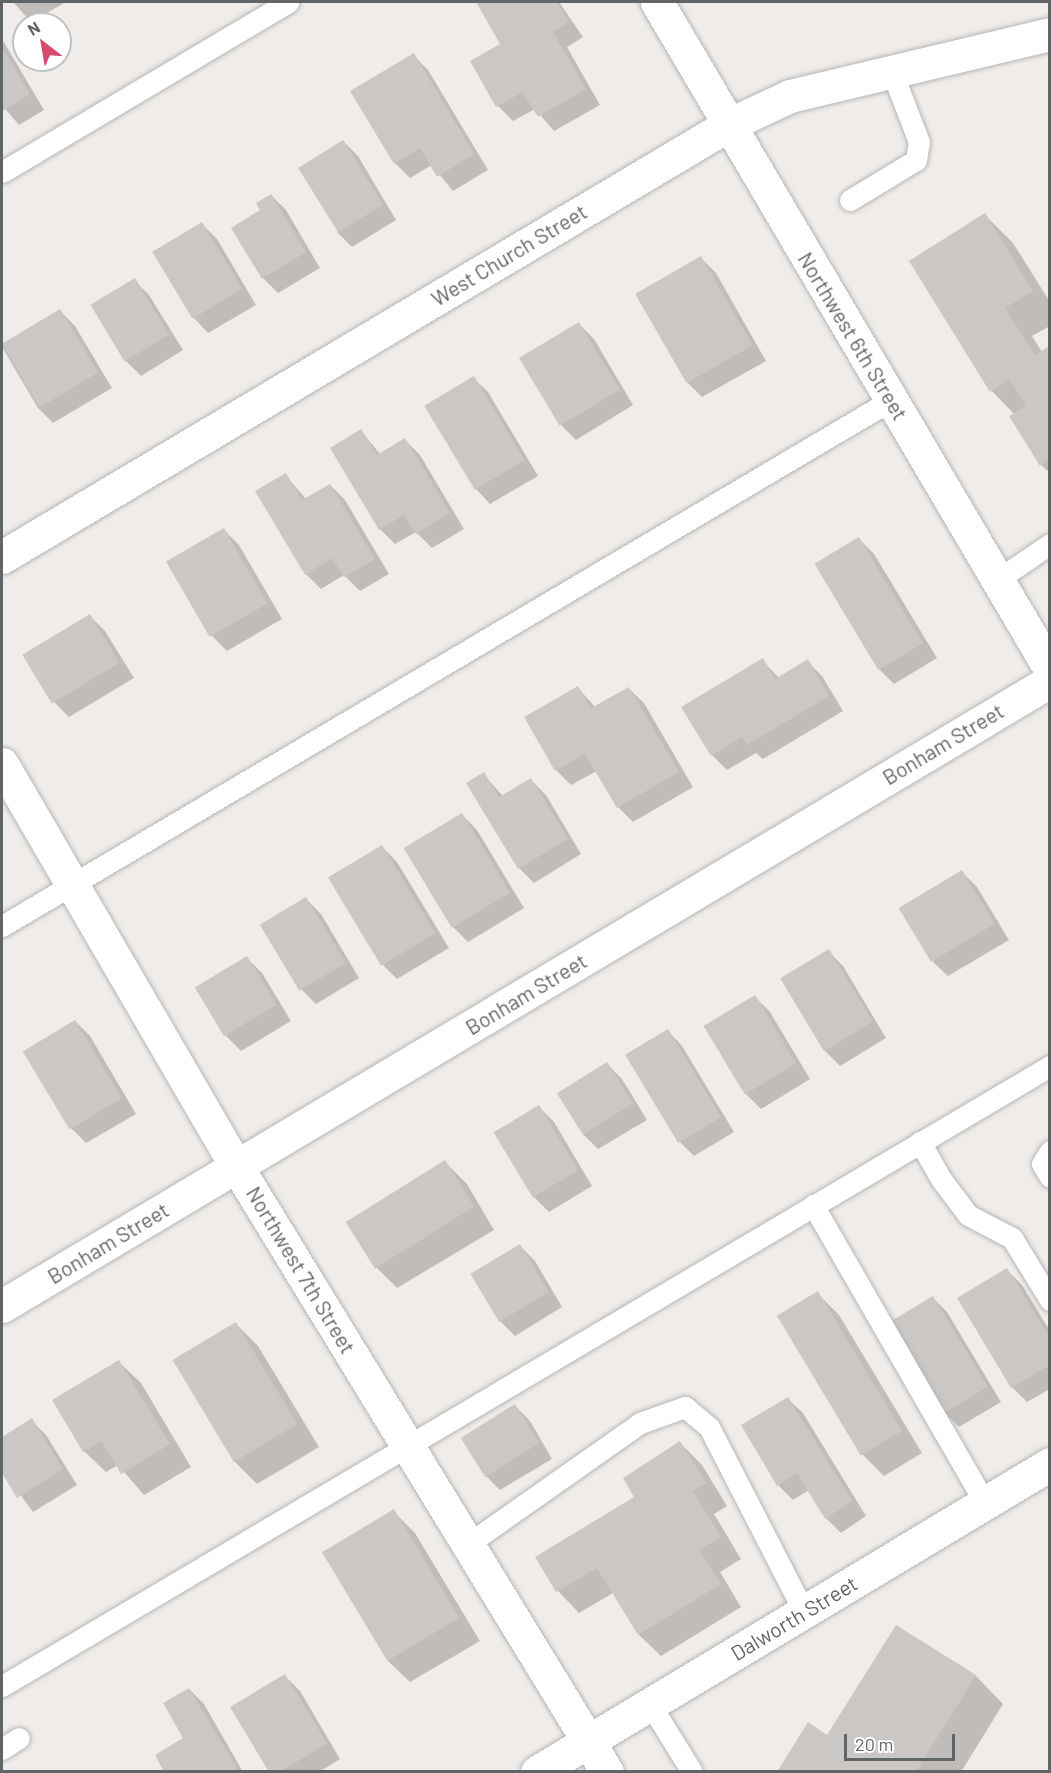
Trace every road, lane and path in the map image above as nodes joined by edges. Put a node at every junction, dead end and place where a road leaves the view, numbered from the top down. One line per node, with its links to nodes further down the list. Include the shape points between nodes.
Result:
1 (288, 2): 6 (lane)
2 (657, 2): 5 (street, Northwest 6th Street)
3 (1050, 34): 4 (street, West Church Street)
4 (892, 72): 5 (street, West Church Street, via 790,96); 7 (lane, via 919,142 916,159)
5 (728, 125): 8 (street, Northwest 6th Street); 10 (street, West Church Street)
6 (2, 172)
7 (850, 200)
8 (891, 400): 11 (street, Northwest 6th Street); 15 (lane)
9 (1050, 544): 11 (lane)
10 (2, 557)
11 (997, 580): 12 (street, Northwest 6th Street)
12 (1050, 669)
13 (1050, 681): 20 (street, Bonham Street)
14 (2, 764): 15 (street, Northwest 7th Street)
15 (72, 884): 16 (lane); 20 (street, Northwest 7th Street)
16 (2, 926)
17 (1050, 1065): 18 (lane)
18 (920, 1142): 22 (lane); 23 (lane, via 968,1215 1012,1238)
19 (1050, 1151): 21 (lane, via 1042,1164)
20 (237, 1167): 24 (street, Bonham Street); 25 (street, Northwest 7th Street)
21 (1050, 1177)
22 (813, 1205): 25 (lane); 27 (lane)
23 (1050, 1300)
24 (2, 1306)
25 (407, 1444): 28 (street, Northwest 7th Street); 30 (lane)
26 (1050, 1464): 27 (street, Dalworth Street)
27 (985, 1503): 29 (street, Dalworth Street)
28 (468, 1544): 29 (lane, via 640,1423 685,1407 709,1427); 32 (street, Northwest 7th Street)
29 (804, 1612): 31 (street, Dalworth Street)
30 (2, 1686)
31 (650, 1704): 32 (street, Dalworth Street); 35 (lane)
32 (589, 1741): 33 (street, Dalworth Street); 34 (street, Northwest 7th Street)
33 (537, 1772)
34 (607, 1772)
35 (692, 1772)

